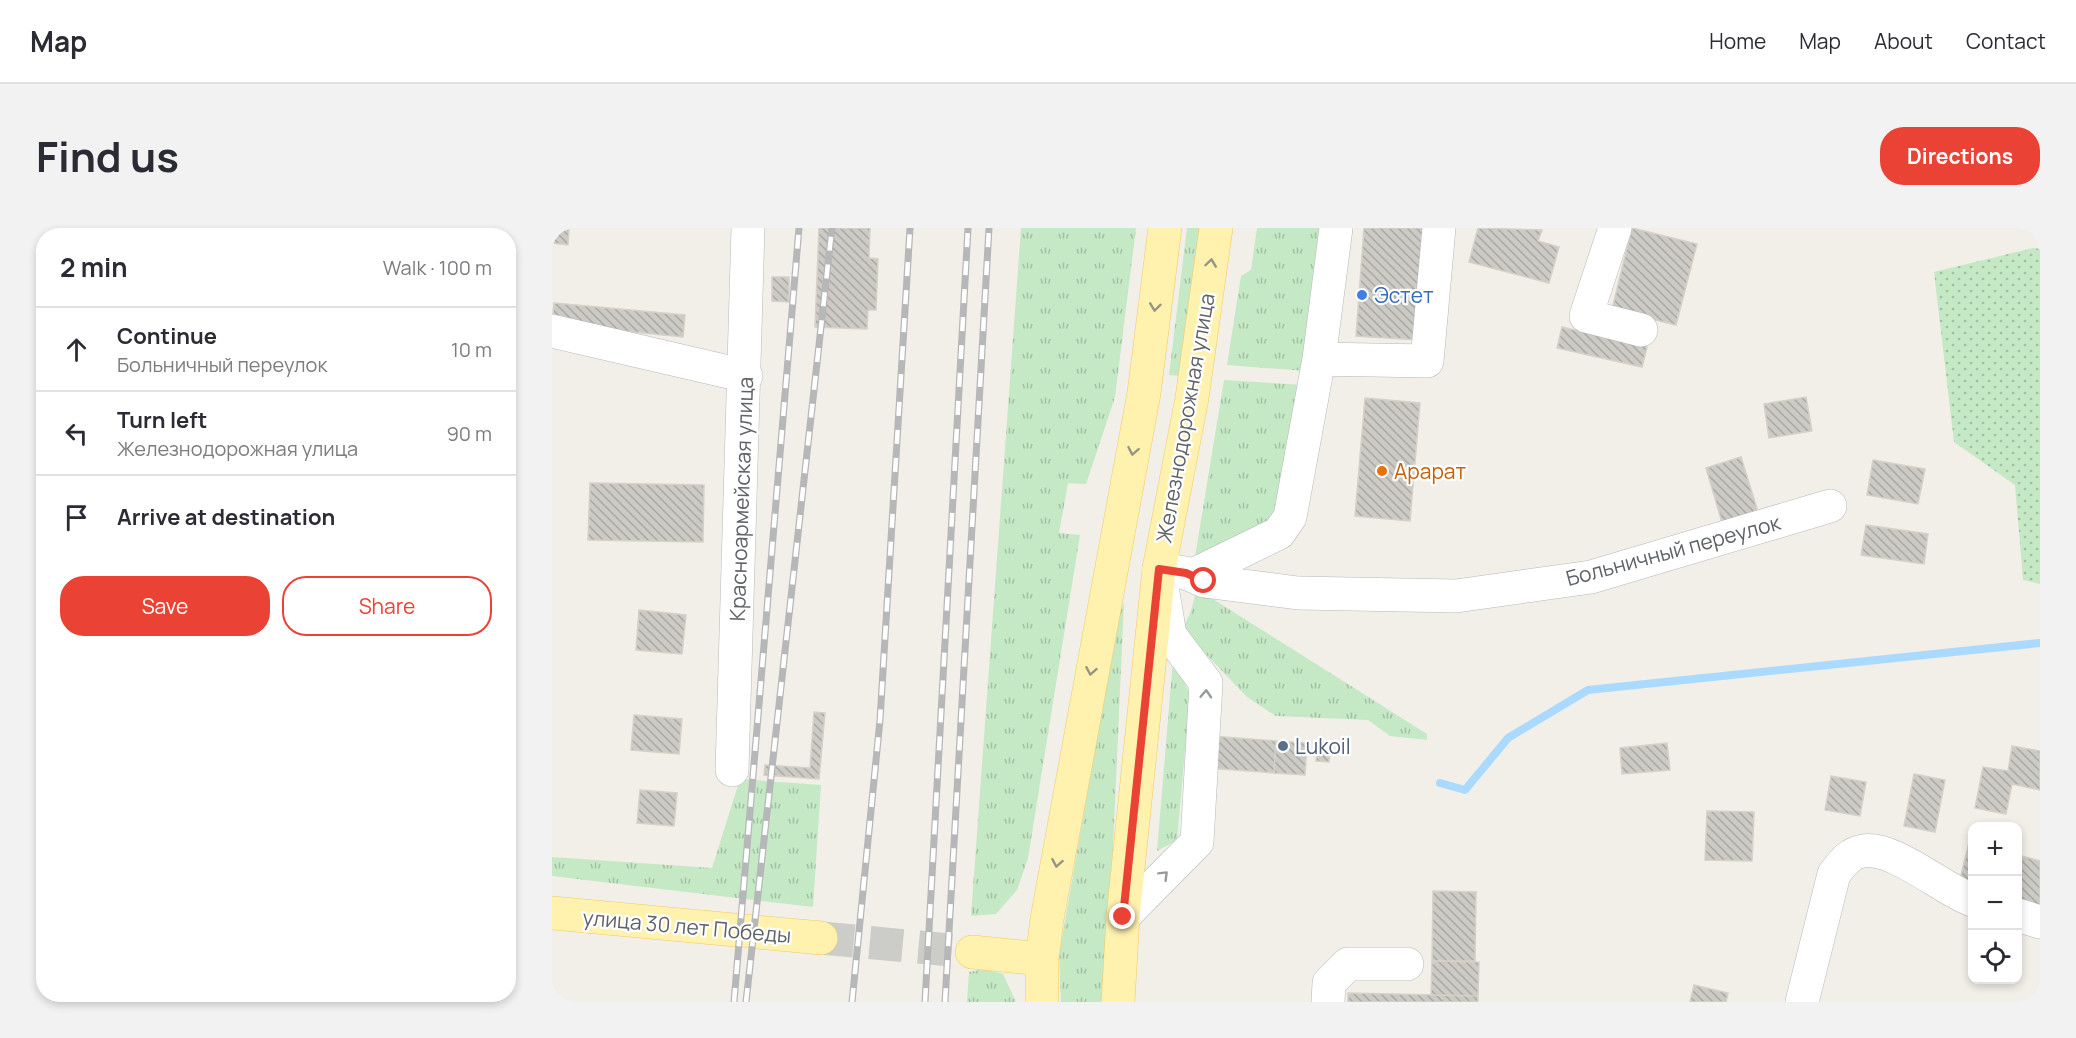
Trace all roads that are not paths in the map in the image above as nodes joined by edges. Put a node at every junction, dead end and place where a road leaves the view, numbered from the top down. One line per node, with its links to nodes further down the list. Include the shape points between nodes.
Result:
1 (748, 228): 10 (street, Красноармейская улица)
2 (1165, 228): 22 (main road, one-way to 22, via 1144,393)
3 (1216, 228): 12 (main road, Железнодорожная улица, one-way to 3, via 1192,398)
4 (1336, 228): 9 (street)
5 (1439, 228): 9 (street, via 1428,361)
6 (1615, 228): 7 (street, via 1586,316)
7 (1641, 330)
8 (552, 331): 10 (street)
9 (1319, 359): 13 (street, via 1290,517 1279,532)
10 (746, 376): 14 (street, Красноармейская улица)
11 (1830, 506): 13 (street, Больничный переулок, via 1591,577 1456,596 1298,593 1204,581)
12 (1159, 569): 13 (street, Больничный переулок); 18 (main road, Железнодорожная улица); 18 (street, one-way to 12, via 1197,842 1206,683 1170,635)
13 (1193, 575)
14 (732, 770)
15 (1968, 898): 27 (street, via 1878,851 1861,851 1845,859 1834,874)
16 (552, 913): 20 (main road, улица 30 лет Победы)
17 (2022, 916): 19 (street)
18 (1123, 917): 25 (main road, Железнодорожная улица)
19 (2040, 922)
20 (821, 938)
21 (972, 952): 22 (main road)
22 (1042, 959): 24 (main road)
23 (1407, 964): 26 (street, via 1348,964 1329,983)
24 (1042, 1002)
25 (1118, 1002)
26 (1328, 1002)
27 (1802, 1002)

